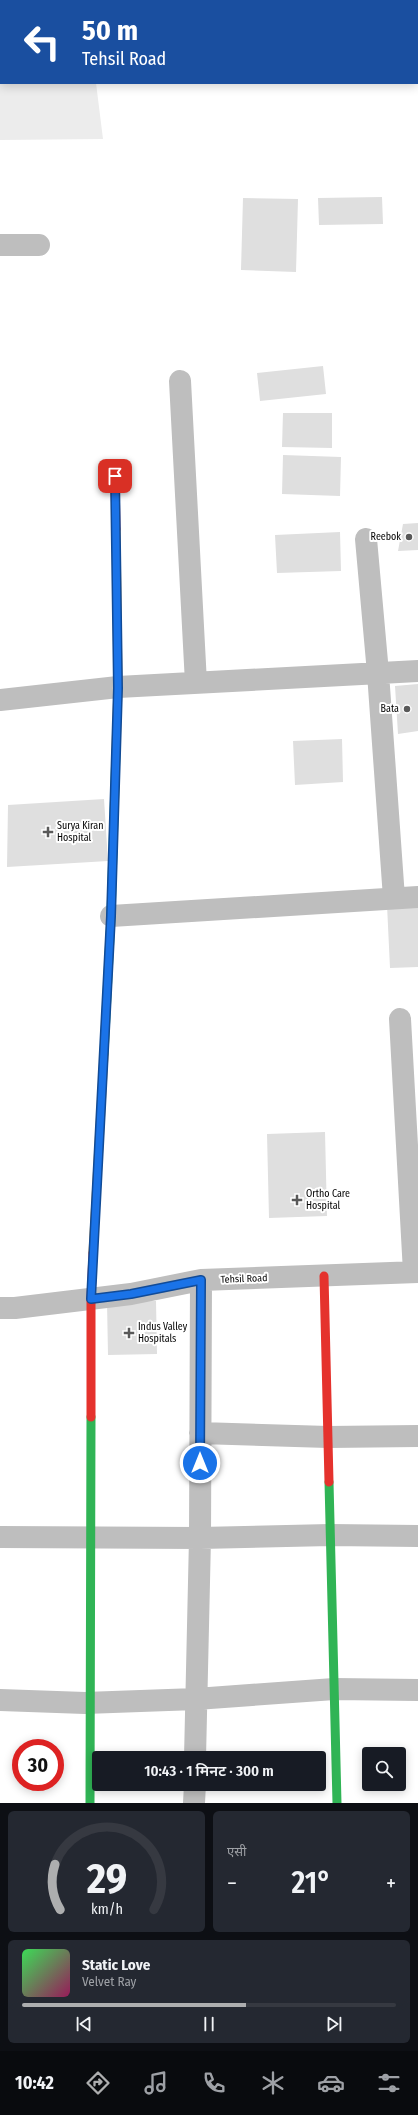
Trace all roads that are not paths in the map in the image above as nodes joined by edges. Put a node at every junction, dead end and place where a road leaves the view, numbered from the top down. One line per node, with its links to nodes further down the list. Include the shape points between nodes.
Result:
1 (0, 245): 2 (street)
2 (39, 245)
3 (180, 382): 8 (street)
4 (115, 476): 9 (street)
5 (366, 539): 7 (street)
6 (418, 671): 7 (street)
7 (378, 673): 8 (street); 12 (street)
8 (196, 683): 9 (street)
9 (118, 688): 10 (street); 13 (street)
10 (0, 700)
11 (418, 897): 12 (street)
12 (394, 898): 13 (street)
13 (111, 916): 18 (street)
14 (400, 1019): 15 (street)
15 (416, 1272): 16 (street, Tehsil Road)
16 (324, 1276): 17 (street, Tehsil Road); 22 (street)
17 (201, 1280): 18 (street, Tehsil Road); 20 (street)
18 (91, 1299): 19 (street, Tehsil Road); 24 (street)
19 (0, 1308)
20 (200, 1433): 22 (street); 27 (street)
21 (418, 1436): 22 (street)
22 (328, 1437): 23 (street)
23 (330, 1535): 25 (street); 27 (street); 28 (street)
24 (91, 1536): 26 (street); 27 (street); 32 (street)
25 (418, 1536)
26 (0, 1538)
27 (200, 1538): 30 (street)
28 (334, 1689): 29 (street); 30 (street); 37 (street)
29 (418, 1690)
30 (196, 1699): 32 (street); 33 (street)
31 (0, 1700): 32 (street)
32 (90, 1702): 35 (street)
33 (195, 1751)
34 (195, 1791): 36 (street)
35 (90, 1803)
36 (194, 1803)
37 (337, 1803)

